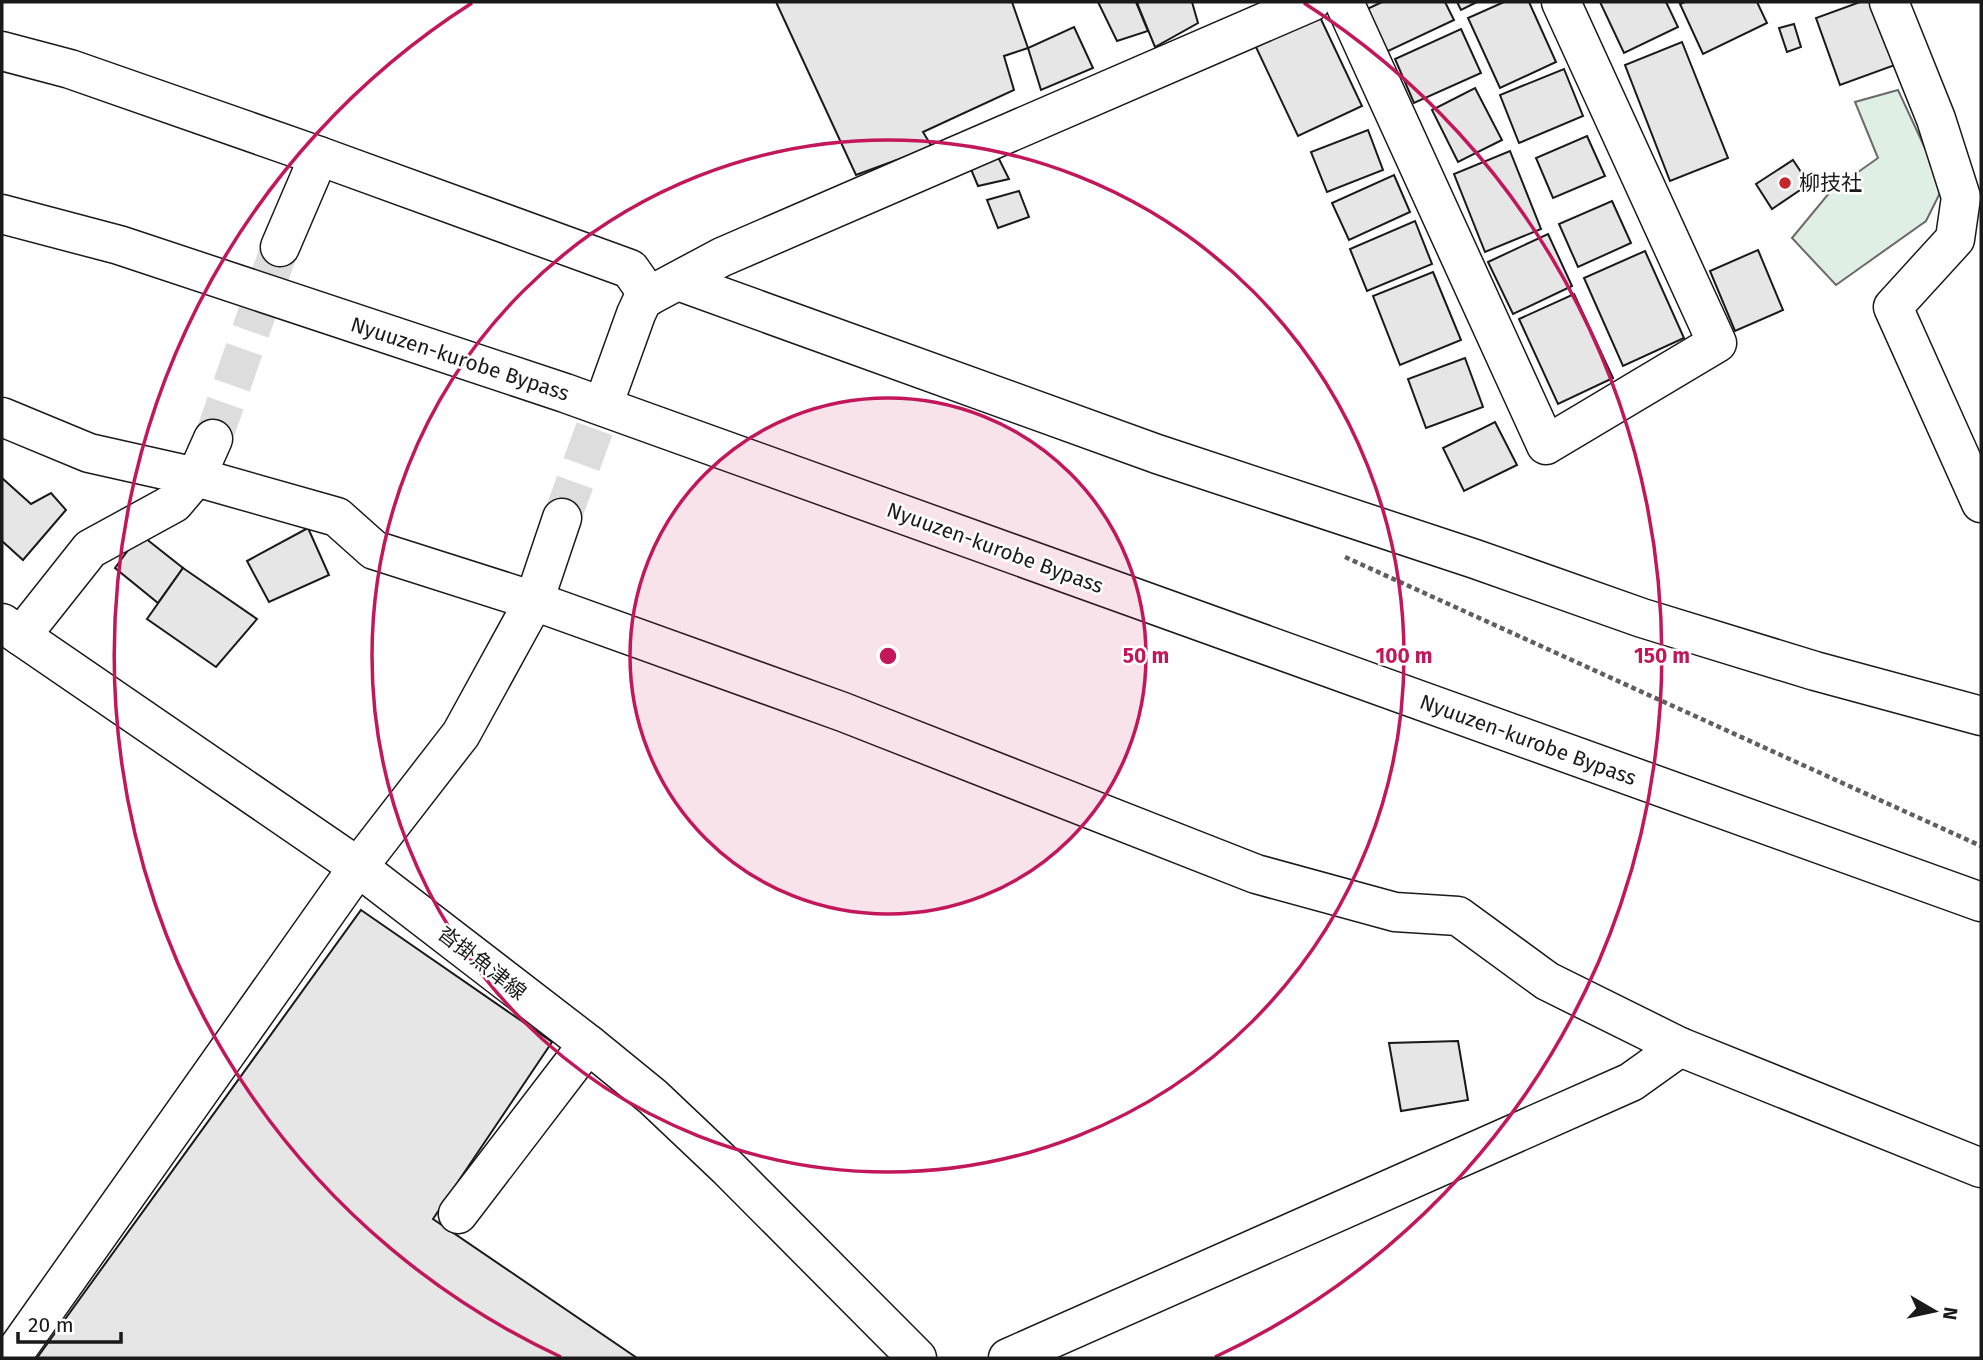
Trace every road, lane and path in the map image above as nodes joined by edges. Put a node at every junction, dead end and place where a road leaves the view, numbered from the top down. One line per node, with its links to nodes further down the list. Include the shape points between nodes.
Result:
1 (1311, 2): 9 (main road, via 866,193)
2 (1344, 2): 3 (main road, via 1546,445 1717,344)
3 (1561, 2)
4 (1889, 2): 14 (main road, via 1962,197 1955,239 1893,307)
5 (2, 51): 6 (main road, via 70,69)
6 (319, 156): 8 (main road); 9 (main road, via 630,269)
7 (2, 214): 22 (main road, Nyuuzen-kurobe Bypass, via 119,245 565,393)
8 (280, 247)
9 (664, 288): 10 (main road, via 642,300); 19 (main road, via 1642,618)
10 (609, 388)
11 (2, 417): 13 (main road, via 89,453)
12 (213, 439): 13 (main road)
13 (196, 477): 17 (main road, via 337,517 374,550); 18 (main road, via 174,503 90,549)
14 (1981, 503)
15 (562, 518): 17 (main road)
16 (1343, 557): 20 (path)
17 (534, 601): 21 (main road, via 461,734); 24 (main road, via 843,712 1256,874 1395,912 1458,916 1547,981)
18 (11, 629): 21 (main road, 沓掛魚津線)
19 (1981, 716)
20 (1981, 846)
21 (358, 867): 23 (main road, 沓掛魚津線); 27 (main road)
22 (1981, 902)
23 (588, 1044): 26 (main road); 28 (main road, 沓掛魚津線, via 653,1097)
24 (1680, 1047): 25 (main road); 29 (main road, via 1631,1082)
25 (1981, 1168)
26 (458, 1214)
27 (11, 1358)
28 (917, 1358)
29 (1008, 1358)

